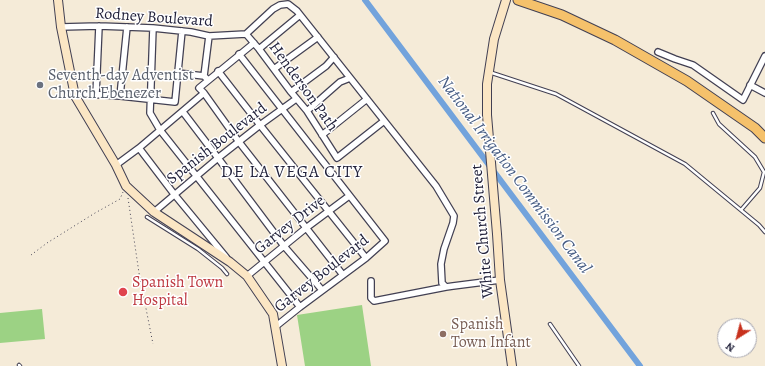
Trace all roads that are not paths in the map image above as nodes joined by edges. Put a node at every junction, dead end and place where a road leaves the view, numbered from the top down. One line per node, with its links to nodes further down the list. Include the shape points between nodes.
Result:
1 (58, 0): 6 (street)
2 (506, 0): 21 (street, White Church Street, via 494,39)
3 (518, 0): 43 (main road, via 562,15 615,40 687,81 755,128)
4 (300, 15): 10 (street, via 288,4 280,5); 12 (street); 14 (street)
5 (99, 26): 6 (street, Rodney Boulevard); 7 (street, Rodney Boulevard); 30 (street)
6 (61, 27): 27 (street)
7 (126, 27): 8 (street, Rodney Boulevard); 31 (street)
8 (153, 28): 9 (street, Rodney Boulevard); 34 (street)
9 (182, 31): 11 (street, Rodney Boulevard); 22 (street)
10 (246, 34): 11 (street, Rodney Boulevard); 13 (street, Henderson Path)
11 (209, 36): 23 (street)
12 (318, 37): 18 (street); 19 (street)
13 (254, 43): 14 (street, Henderson Path); 16 (street)
14 (259, 50): 19 (street, Henderson Path)
15 (658, 52): 25 (street, via 693,65 742,100)
16 (239, 54): 20 (street); 35 (street)
17 (765, 56): 25 (street)
18 (334, 57): 24 (street); 26 (street)
19 (274, 69): 26 (street, Henderson Path)
20 (218, 71): 23 (street); 40 (street)
21 (489, 72): 53 (lane, via 556,94 685,164); 66 (street, White Church Street, via 487,115)
22 (178, 73): 23 (street); 34 (street, via 175,102)
23 (206, 78): 28 (street, via 199,88)
24 (350, 78): 33 (street); 36 (street, via 340,82)
25 (750, 85): 29 (street)
26 (291, 92): 32 (street, Henderson Path)
27 (74, 93): 30 (street); 47 (street)
28 (204, 93): 37 (street); 44 (street)
29 (765, 93)
30 (96, 94): 31 (street)
31 (120, 96): 34 (street)
32 (296, 99): 35 (street, Spanish Boulevard); 36 (street, Henderson Path)
33 (367, 99): 39 (street); 42 (street)
34 (150, 100): 41 (street, via 150,113)
35 (282, 110): 40 (street, Spanish Boulevard); 52 (street)
36 (307, 111): 42 (street, Henderson Path)
37 (183, 112): 41 (street); 46 (street)
38 (713, 113): 50 (lane, via 719,124 755,157 764,172)
39 (384, 121): 42 (street, Henderson Path, via 337,158); 68 (street, via 436,186 454,216 441,264 442,283)
40 (260, 125): 44 (street, Spanish Boulevard); 54 (street)
41 (160, 130): 45 (street); 48 (street)
42 (322, 135)
43 (765, 138)
44 (239, 142): 46 (street, Spanish Boulevard); 57 (street)
45 (139, 148): 47 (street); 51 (street)
46 (218, 158): 48 (street, Spanish Boulevard); 59 (street)
47 (116, 164): 55 (street, via 126,186)
48 (197, 176): 51 (street, Spanish Boulevard); 62 (street)
49 (765, 186): 50 (lane)
50 (760, 188): 53 (lane)
51 (174, 194): 55 (street, Spanish Boulevard); 61 (street)
52 (349, 196): 54 (street, Garvey Drive); 60 (street, Garvey Boulevard, via 385,241)
53 (742, 210): 58 (lane)
54 (328, 211): 57 (street, Garvey Drive); 60 (street)
55 (154, 212): 61 (street)
56 (147, 217): 63 (lane, via 198,249)
57 (306, 228): 59 (street, Garvey Drive); 64 (street)
58 (765, 232)
59 (284, 246): 62 (street, Garvey Drive); 69 (street)
60 (366, 258): 64 (street, Garvey Boulevard)
61 (230, 262): 65 (street)
62 (264, 262): 65 (street, Garvey Drive); 70 (street)
63 (227, 274)
64 (343, 275): 69 (street, Garvey Boulevard)
65 (247, 276): 72 (street, via 273,314)
66 (500, 280): 68 (street); 74 (street, White Church Street)
67 (371, 281): 68 (street, via 371,298 374,301)
68 (446, 287)
69 (322, 290): 70 (street, Garvey Boulevard)
70 (300, 307): 72 (street, Garvey Boulevard)
71 (550, 324): 75 (lane)
72 (275, 327): 73 (street)
73 (282, 366)
74 (512, 366)
75 (579, 366)

